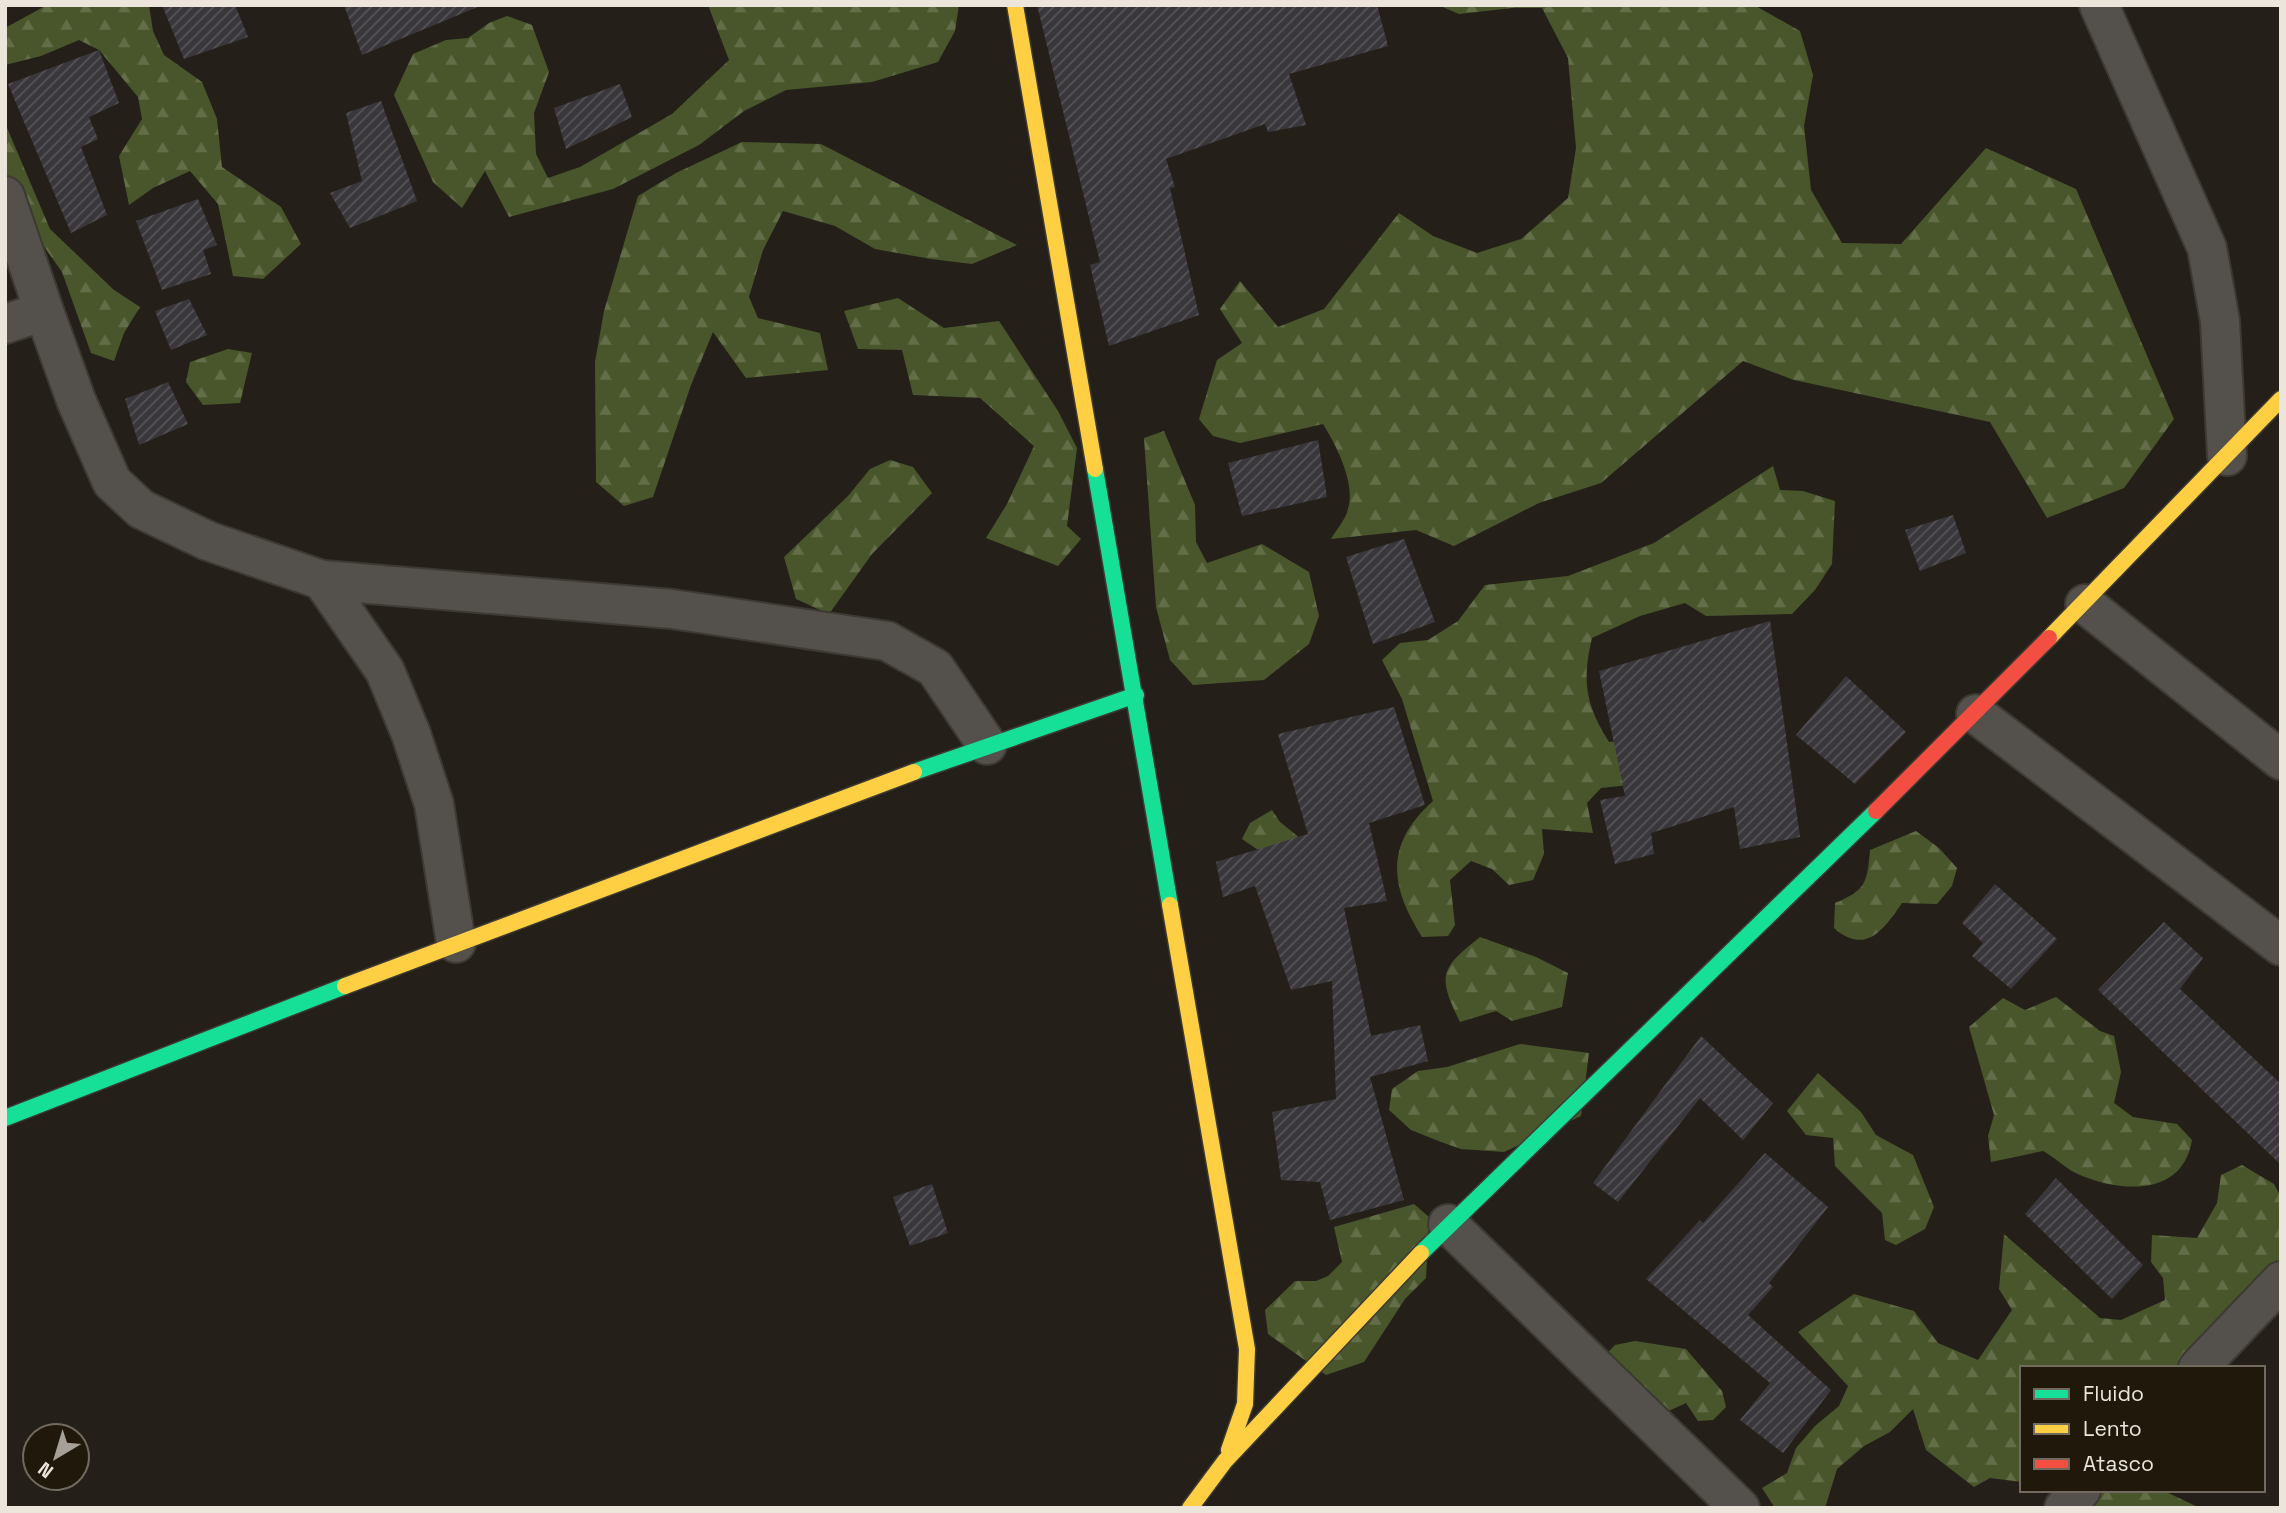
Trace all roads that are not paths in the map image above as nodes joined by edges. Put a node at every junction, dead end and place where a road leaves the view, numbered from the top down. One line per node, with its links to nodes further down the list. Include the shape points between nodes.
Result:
1 (1015, 5): 10 (street)
2 (2099, 5): 7 (street, via 2207,248 2220,321)
3 (5, 196): 4 (street)
4 (44, 311): 5 (street); 8 (street, via 76,401 112,482 141,509 208,541)
5 (5, 324)
6 (2281, 398): 7 (street)
7 (2227, 456): 9 (street)
8 (322, 580): 12 (street, via 672,609 887,641 935,667); 14 (street, via 385,671 411,734 434,804)
9 (2085, 604): 11 (street); 13 (street)
10 (1136, 695): 12 (street); 20 (street, via 1247,1349 1245,1404)
11 (1976, 714): 15 (street); 17 (street)
12 (987, 745): 14 (street)
13 (2281, 760)
14 (456, 943): 16 (street)
15 (2281, 946)
16 (5, 1118)
17 (1448, 1224): 20 (street); 23 (street)
18 (2281, 1280): 19 (street)
19 (2200, 1366)
20 (1225, 1461): 22 (street)
21 (2079, 1492): 24 (street)
22 (1190, 1508)
23 (1740, 1508)
24 (2064, 1508)

